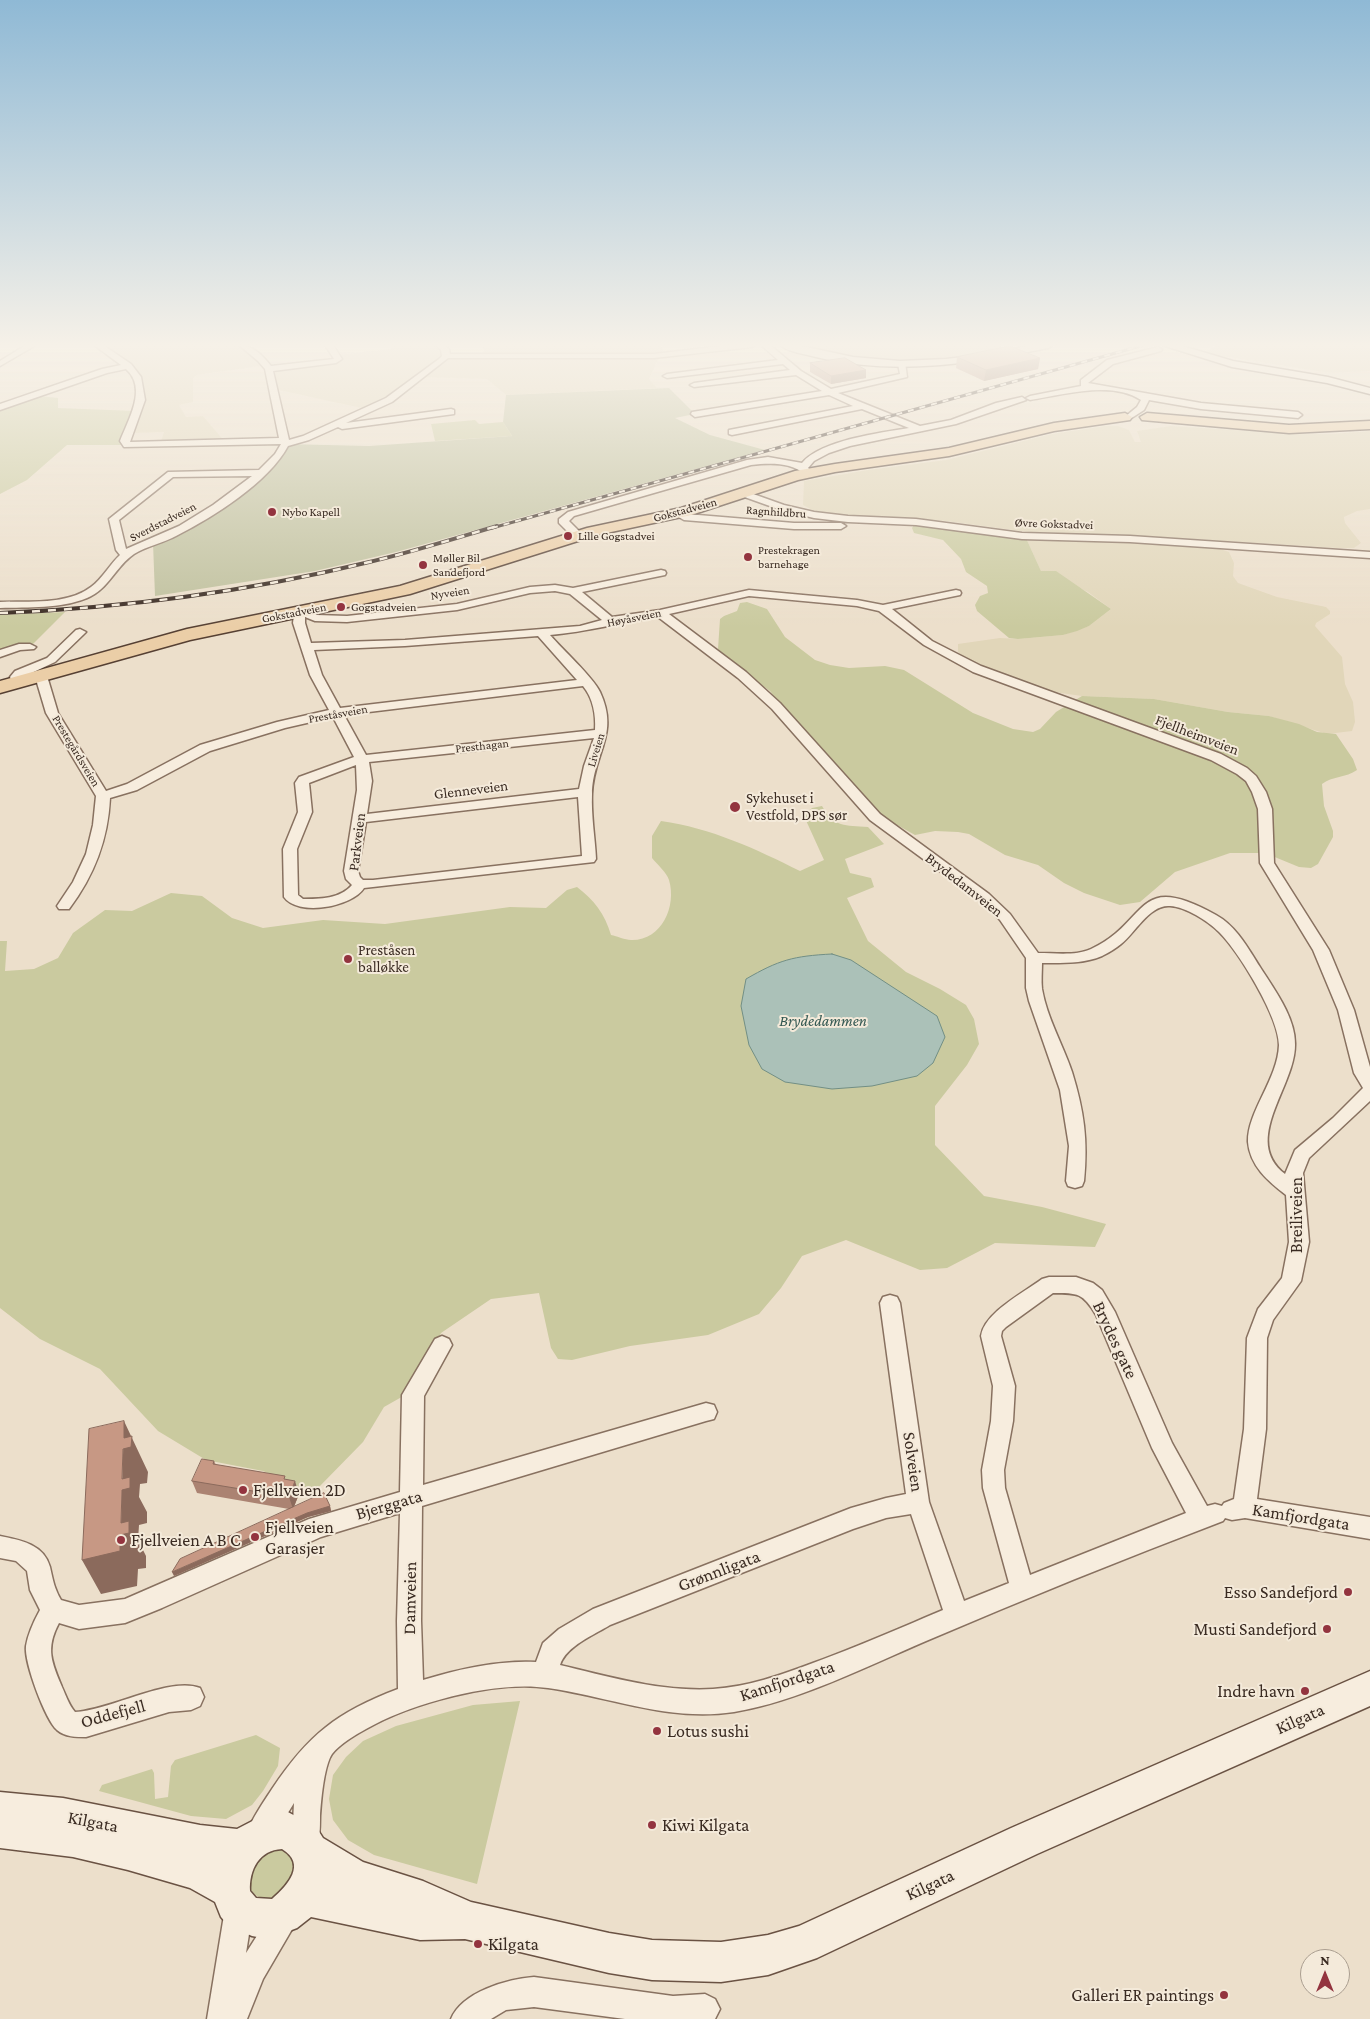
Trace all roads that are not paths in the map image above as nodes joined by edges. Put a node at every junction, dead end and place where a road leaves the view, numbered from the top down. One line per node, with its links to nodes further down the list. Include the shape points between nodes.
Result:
1 (125, 439): 5 (street, via 127,445)
2 (300, 439): 5 (street)
3 (869, 439): 6 (street, via 840,445 814,456)
4 (1002, 439): 6 (main road, Gokstadveien, via 943,453)
5 (285, 442): 7 (street, Sverdstadveien, via 280,454)
6 (806, 469): 8 (main road, Gokstadveien); 11 (street, via 768,460 750,462 571,514 563,521)
7 (261, 474): 12 (street, Sverdstadveien, via 185,528); 12 (street, via 171,474 114,519 120,550)
8 (742, 493): 9 (main road, Gokstadveien); 10 (street, Øvre Gokstadvei, via 814,515)
9 (678, 514): 10 (street, Ragnhildbru, via 817,527); 11 (main road, Gokstadveien)
10 (872, 521): 13 (street, Øvre Gokstadvei, via 933,524 1022,536 1130,539)
11 (578, 536): 19 (main road, Gokstadveien, via 420,586)
12 (126, 554): 17 (street, Sverdstadveien, via 110,575 84,596 52,602)
13 (1370, 555)
14 (661, 573): 15 (street, Nyveien)
15 (573, 591): 19 (street, Nyveien, via 540,589 457,607 347,619 315,618); 21 (street)
16 (956, 593): 18 (street, Høyåsveien)
17 (0, 605)
18 (883, 608): 20 (street, Høyåsveien, via 750,593); 40 (street, Fjellheimveien, via 928,643 977,669 1216,757 1252,779 1265,809 1267,863 1322,950 1346,1010 1363,1073)
19 (303, 611): 25 (street, Parkveien, via 299,623); 27 (main road, Gokstadveien, via 187,635)
20 (660, 613): 21 (street, Høyåsveien); 39 (street, Brydedamveien, via 742,675 776,706 875,817 998,910)
21 (610, 621): 23 (street, Høyåsveien, via 580,629)
22 (80, 632): 29 (street, via 51,660 18,674)
23 (542, 633): 25 (street, Høyåsveien); 28 (street, Liveien)
24 (30, 647): 26 (street)
25 (308, 647): 30 (street, Parkveien, via 316,675)
26 (0, 654)
27 (41, 676): 29 (main road, Gokstadveien); 34 (street, Prestegårdsveien, via 52,713)
28 (587, 682): 30 (street, Preståsveien); 31 (street, Liveien, via 599,701 604,720)
29 (9, 685)
30 (336, 712): 32 (street, Parkveien); 34 (street, Preståsveien, via 221,742 132,787)
31 (602, 734): 32 (street, Presthagan); 33 (street, Liveien)
32 (362, 760): 35 (street, Parkveien, via 365,781); 37 (street, Presthagan, via 302,782 304,812 289,861 292,897 299,903 347,896)
33 (585, 792): 35 (street, Glenneveien); 36 (street, Liveien)
34 (104, 796): 38 (street, via 101,826 89,865 80,886)
35 (359, 819): 37 (street, Parkveien, via 351,871 353,879)
36 (589, 859): 37 (street, Parkveien)
37 (360, 884)
38 (64, 906)
39 (1034, 958): 42 (street, via 1037,1001 1073,1105 1078,1147); 43 (street, via 1097,953 1154,904 1161,902 1186,904 1222,926 1260,980 1286,1032 1283,1066 1257,1128 1256,1140 1260,1156 1272,1175)
40 (1370, 1085)
41 (1370, 1091): 43 (street, Breiliveien, via 1301,1155 1294,1173)
42 (1075, 1181)
43 (1294, 1191): 49 (street, Breiliveien, via 1299,1242 1292,1281 1265,1315 1257,1338 1255,1429 1246,1484)
44 (890, 1303): 48 (street, Solveien)
45 (442, 1345): 47 (street, Damveien, via 413,1395)
46 (706, 1412): 47 (street, Bjerggata)
47 (412, 1499): 53 (street, Bjerggata, via 317,1527 125,1611 79,1616); 58 (street, Damveien)
48 (918, 1502): 54 (street, Solveien); 55 (street, Grønnligata, via 851,1519 602,1617 568,1637 552,1652)
49 (1223, 1512): 50 (street, Kamfjordgata); 52 (street, Kamfjordgata); 52 (street, Brydes gate, via 1163,1448 1095,1296 1076,1285 1049,1285 999,1320 992,1328 991,1336 1004,1386 1002,1421 993,1470 994,1488)
50 (1370, 1528)
51 (0, 1547): 53 (street, via 22,1551 38,1566 42,1590)
52 (1022, 1589): 54 (street, Kamfjordgata)
53 (53, 1610): 57 (street, Oddefjell, via 39,1641 40,1669 60,1713 72,1725 94,1723 172,1698)
54 (957, 1615): 55 (street, Kamfjordgata, via 806,1678 753,1696 719,1701 675,1702)
55 (544, 1674): 58 (street, Kamfjordgata, via 510,1674)
56 (1370, 1688): 66 (main road, Kilgata, via 1040,1834 803,1944 768,1955 721,1962 652,1960)
57 (192, 1697)
58 (411, 1697): 59 (street, Kamfjordgata, via 367,1714)
59 (319, 1748): 62 (street, Kamfjordgata); 63 (street, via 308,1794)
60 (0, 1810): 62 (main road, Kilgata, via 63,1816 200,1844)
61 (0, 1829): 64 (main road, Kilgata, via 52,1834 170,1863 215,1879)
62 (251, 1842): 63 (main road, via 272,1831 286,1830 298,1834); 64 (main road, via 236,1861 231,1875)
63 (309, 1847): 65 (main road, via 314,1865 312,1879); 66 (main road, Kilgata, via 354,1878 423,1900)
64 (235, 1899): 65 (main road, via 256,1919 273,1918); 68 (street)
65 (296, 1903): 66 (main road, Kilgata, via 420,1921); 69 (street, via 254,1969)
66 (468, 1921)
67 (705, 2009): 70 (street, via 673,2011 516,1992 496,1998)
68 (222, 2019)
69 (232, 2019)
70 (466, 2019)

